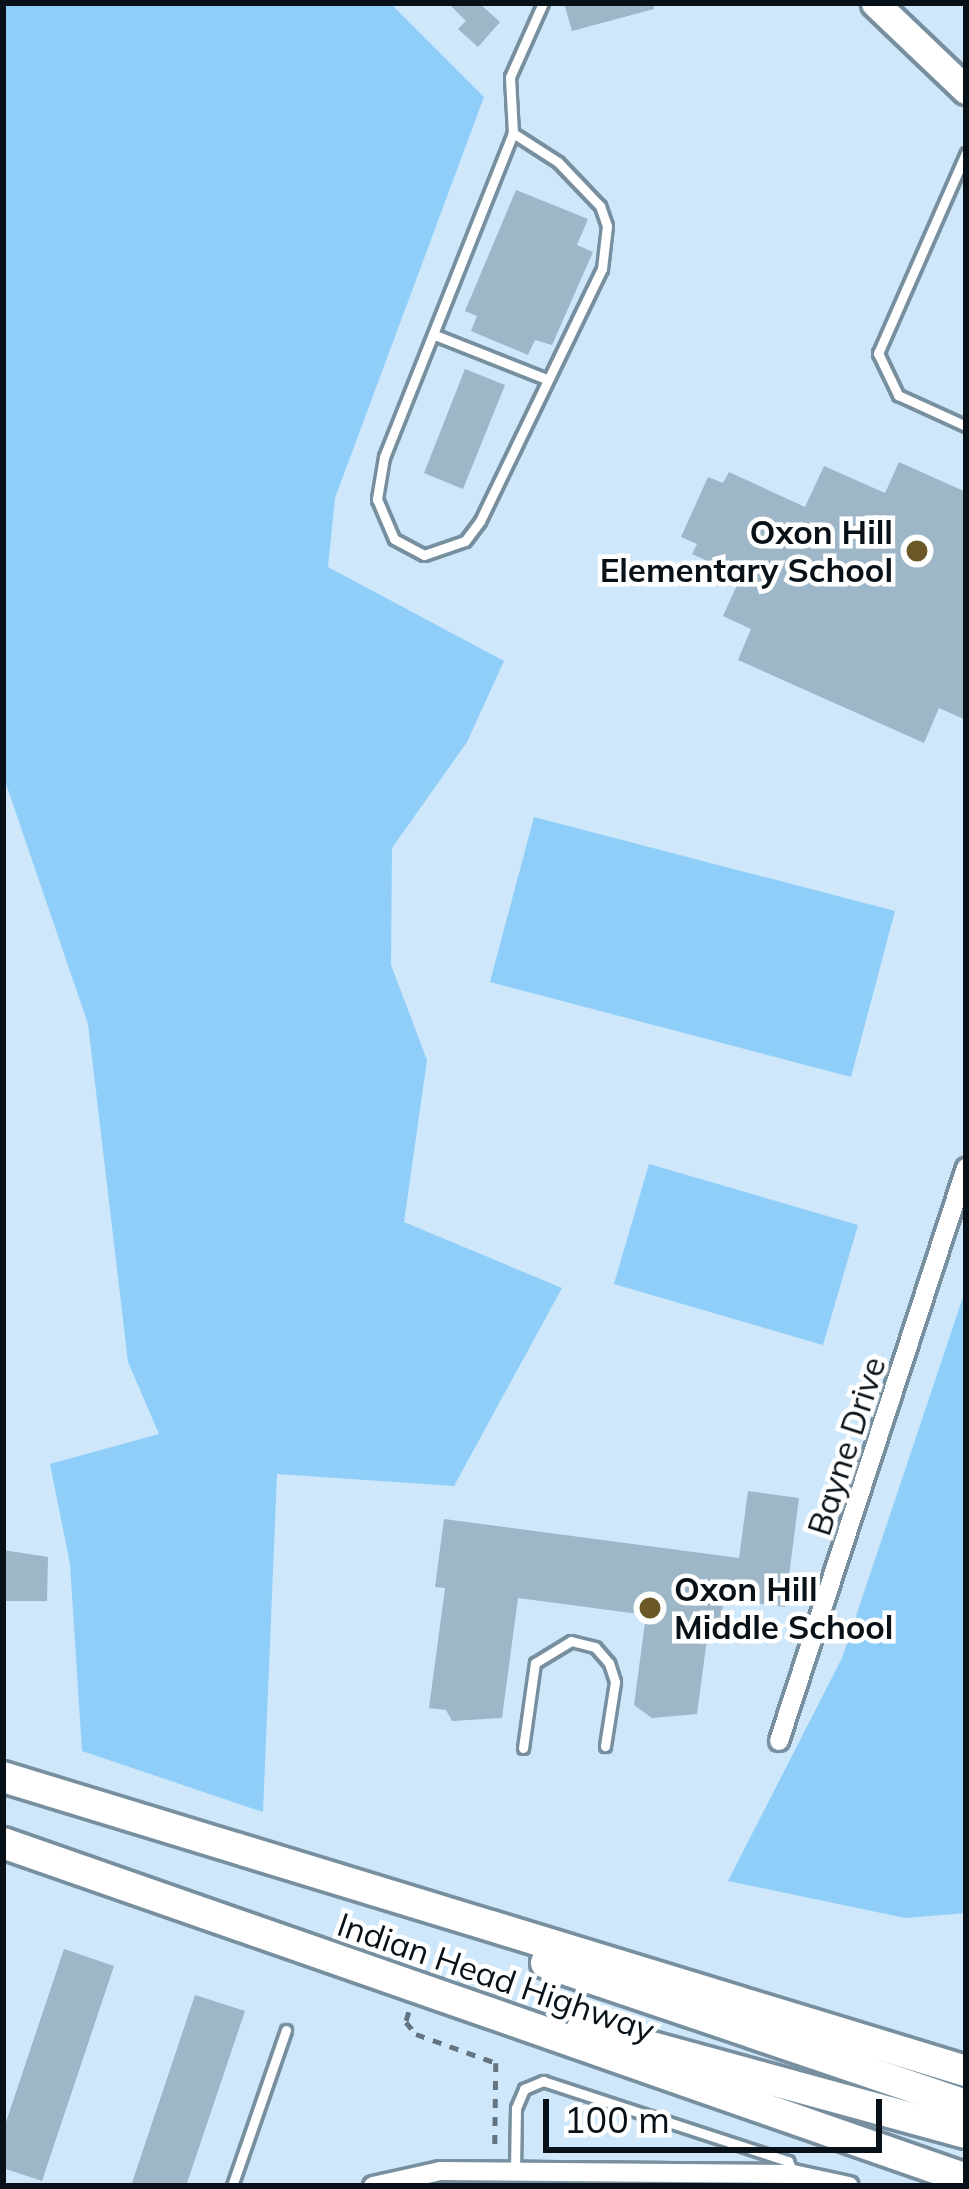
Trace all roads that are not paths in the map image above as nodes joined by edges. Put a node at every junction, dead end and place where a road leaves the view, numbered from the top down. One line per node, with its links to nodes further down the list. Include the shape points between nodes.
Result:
1 (543, 3): 4 (lane, via 510,77)
2 (875, 3): 3 (main road)
3 (966, 90)
4 (513, 133): 6 (lane); 7 (lane, via 558,162 600,206 607,226 602,268)
5 (966, 153): 8 (lane, via 878,353 898,395)
6 (435, 335): 7 (lane); 7 (lane, via 384,457 377,499 394,539 424,555 465,541 480,521)
7 (546, 379)
8 (966, 426)
9 (966, 1168): 10 (street, Bayne Drive)
10 (779, 1741)
11 (605, 1746): 12 (lane, via 615,1682 609,1663 595,1647 571,1642 536,1664)
12 (523, 1748)
13 (3, 1777): 15 (highway, Indian Head Highway)
14 (3, 1844): 16 (highway, Indian Head Highway)
15 (307, 1872): 18 (highway, Indian Head Highway); 19 (highway, via 664,2008)
16 (500, 2012): 20 (highway, via 649,2041); 23 (highway, Indian Head Highway)
17 (286, 2030): 24 (lane)
18 (966, 2071)
19 (966, 2105)
20 (966, 2133)
21 (515, 2171): 22 (street); 22 (lane, via 516,2108 524,2089 543,2081 788,2161); 25 (street, via 412,2174)
22 (793, 2174): 26 (street)
23 (966, 2179)
24 (232, 2186)
25 (374, 2186)
26 (849, 2186)

